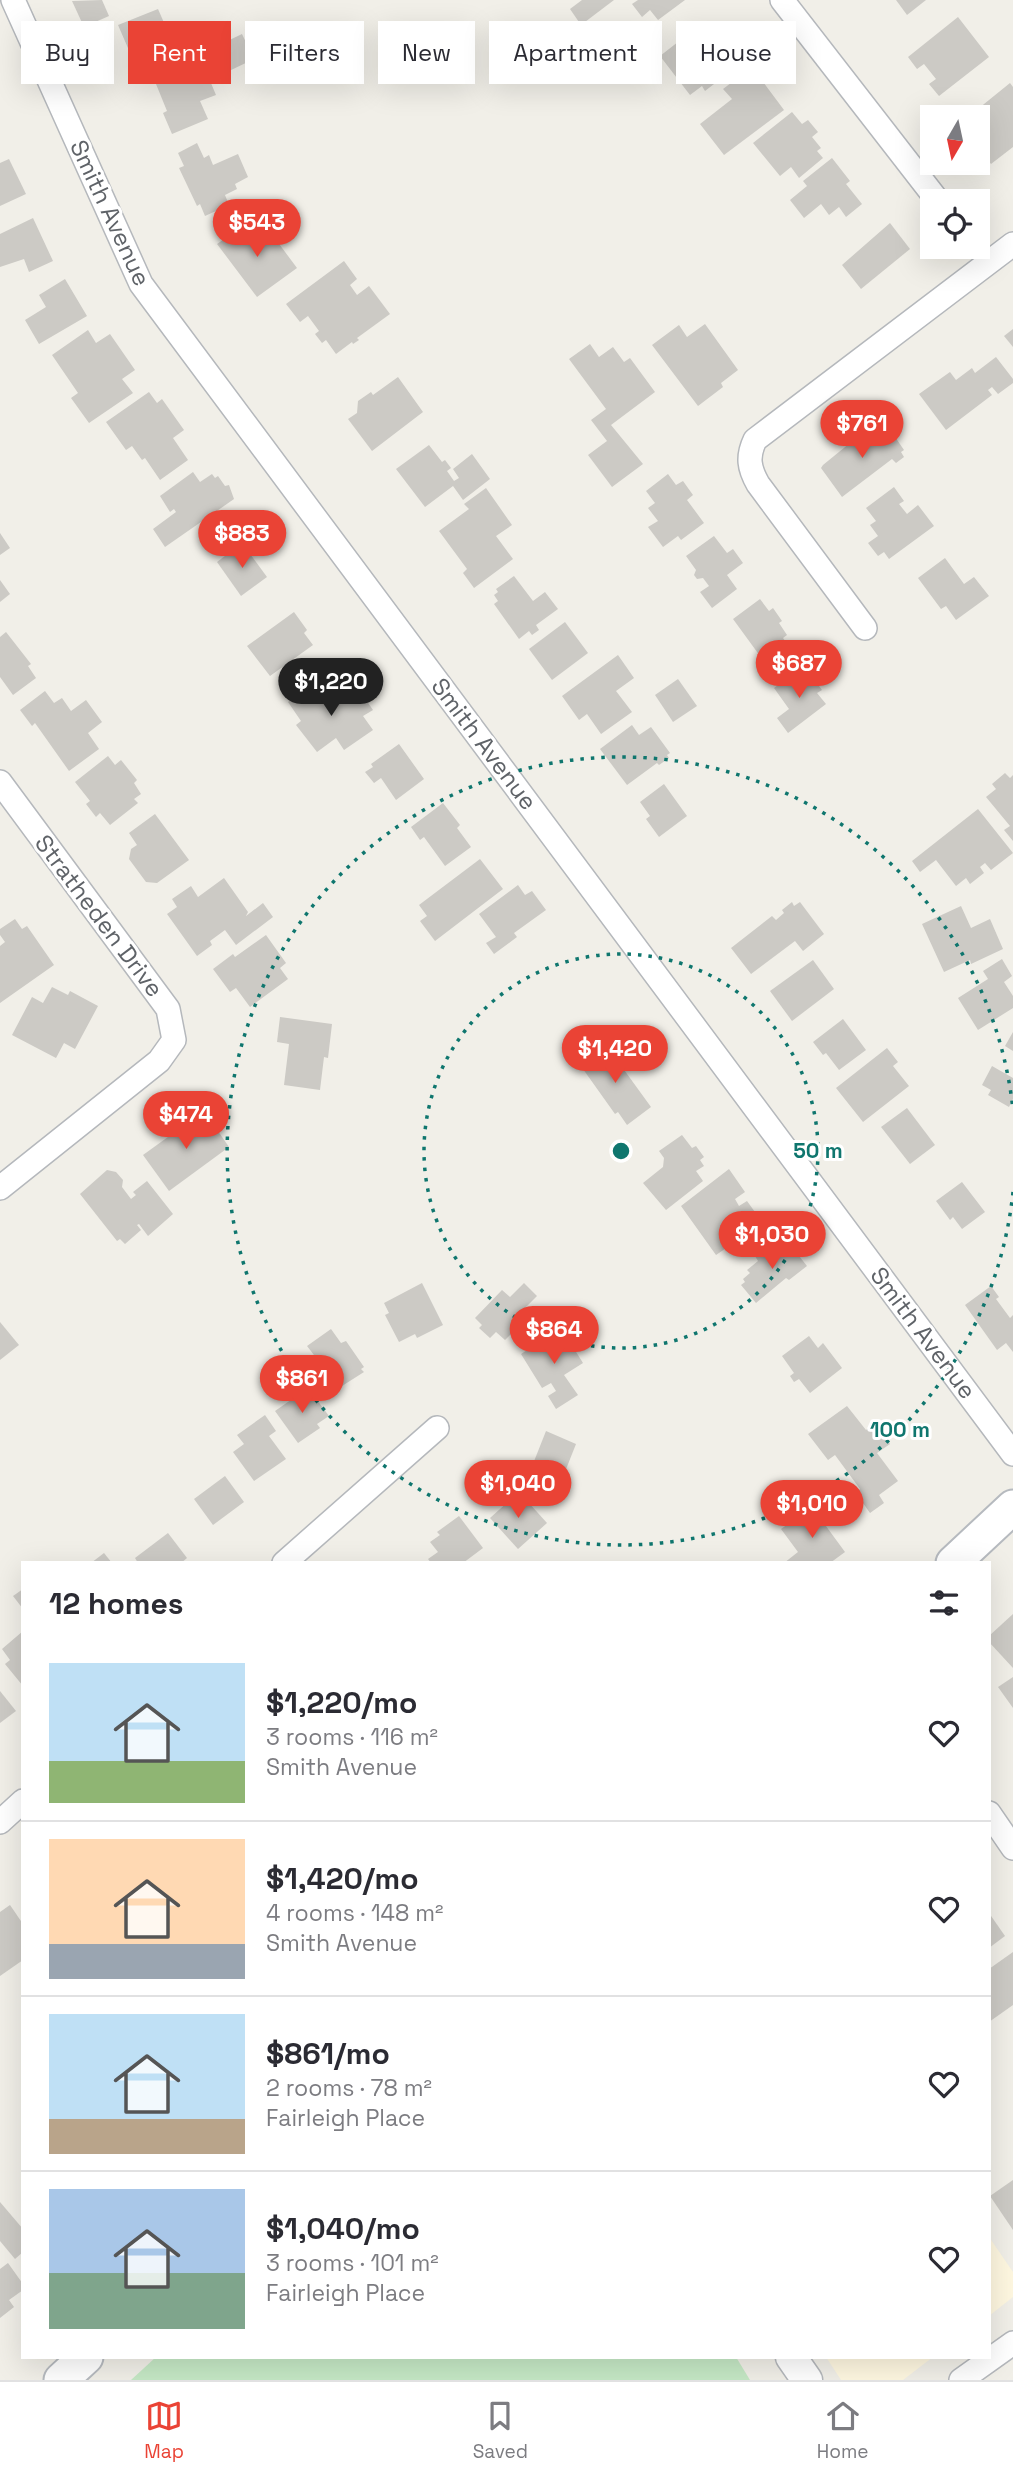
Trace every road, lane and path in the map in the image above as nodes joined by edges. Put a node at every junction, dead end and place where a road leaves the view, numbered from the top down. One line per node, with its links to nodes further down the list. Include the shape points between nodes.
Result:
1 (13, 0): 11 (street, Smith Avenue, via 141,284)
2 (782, 0): 3 (street)
3 (929, 189)
4 (1013, 244): 5 (street)
5 (990, 252)
6 (976, 259): 7 (street, via 755,440 749,453 750,470 758,484)
7 (865, 628)
8 (0, 782): 9 (street, Stratheden Drive, via 168,1009 174,1040 159,1061)
9 (0, 1188)
10 (438, 1429): 13 (street)
11 (1013, 1454)
12 (1013, 1507): 14 (main road)
13 (286, 1561)
14 (955, 1561)
15 (21, 1803): 17 (street)
16 (991, 1816): 18 (street)
17 (0, 1822)
18 (1013, 1848)
19 (1013, 2343): 22 (street)
20 (84, 2359): 24 (main road)
21 (792, 2359): 25 (street)
22 (991, 2359)
23 (991, 2359): 26 (street)
24 (61, 2380)
25 (807, 2380)
26 (961, 2380)

